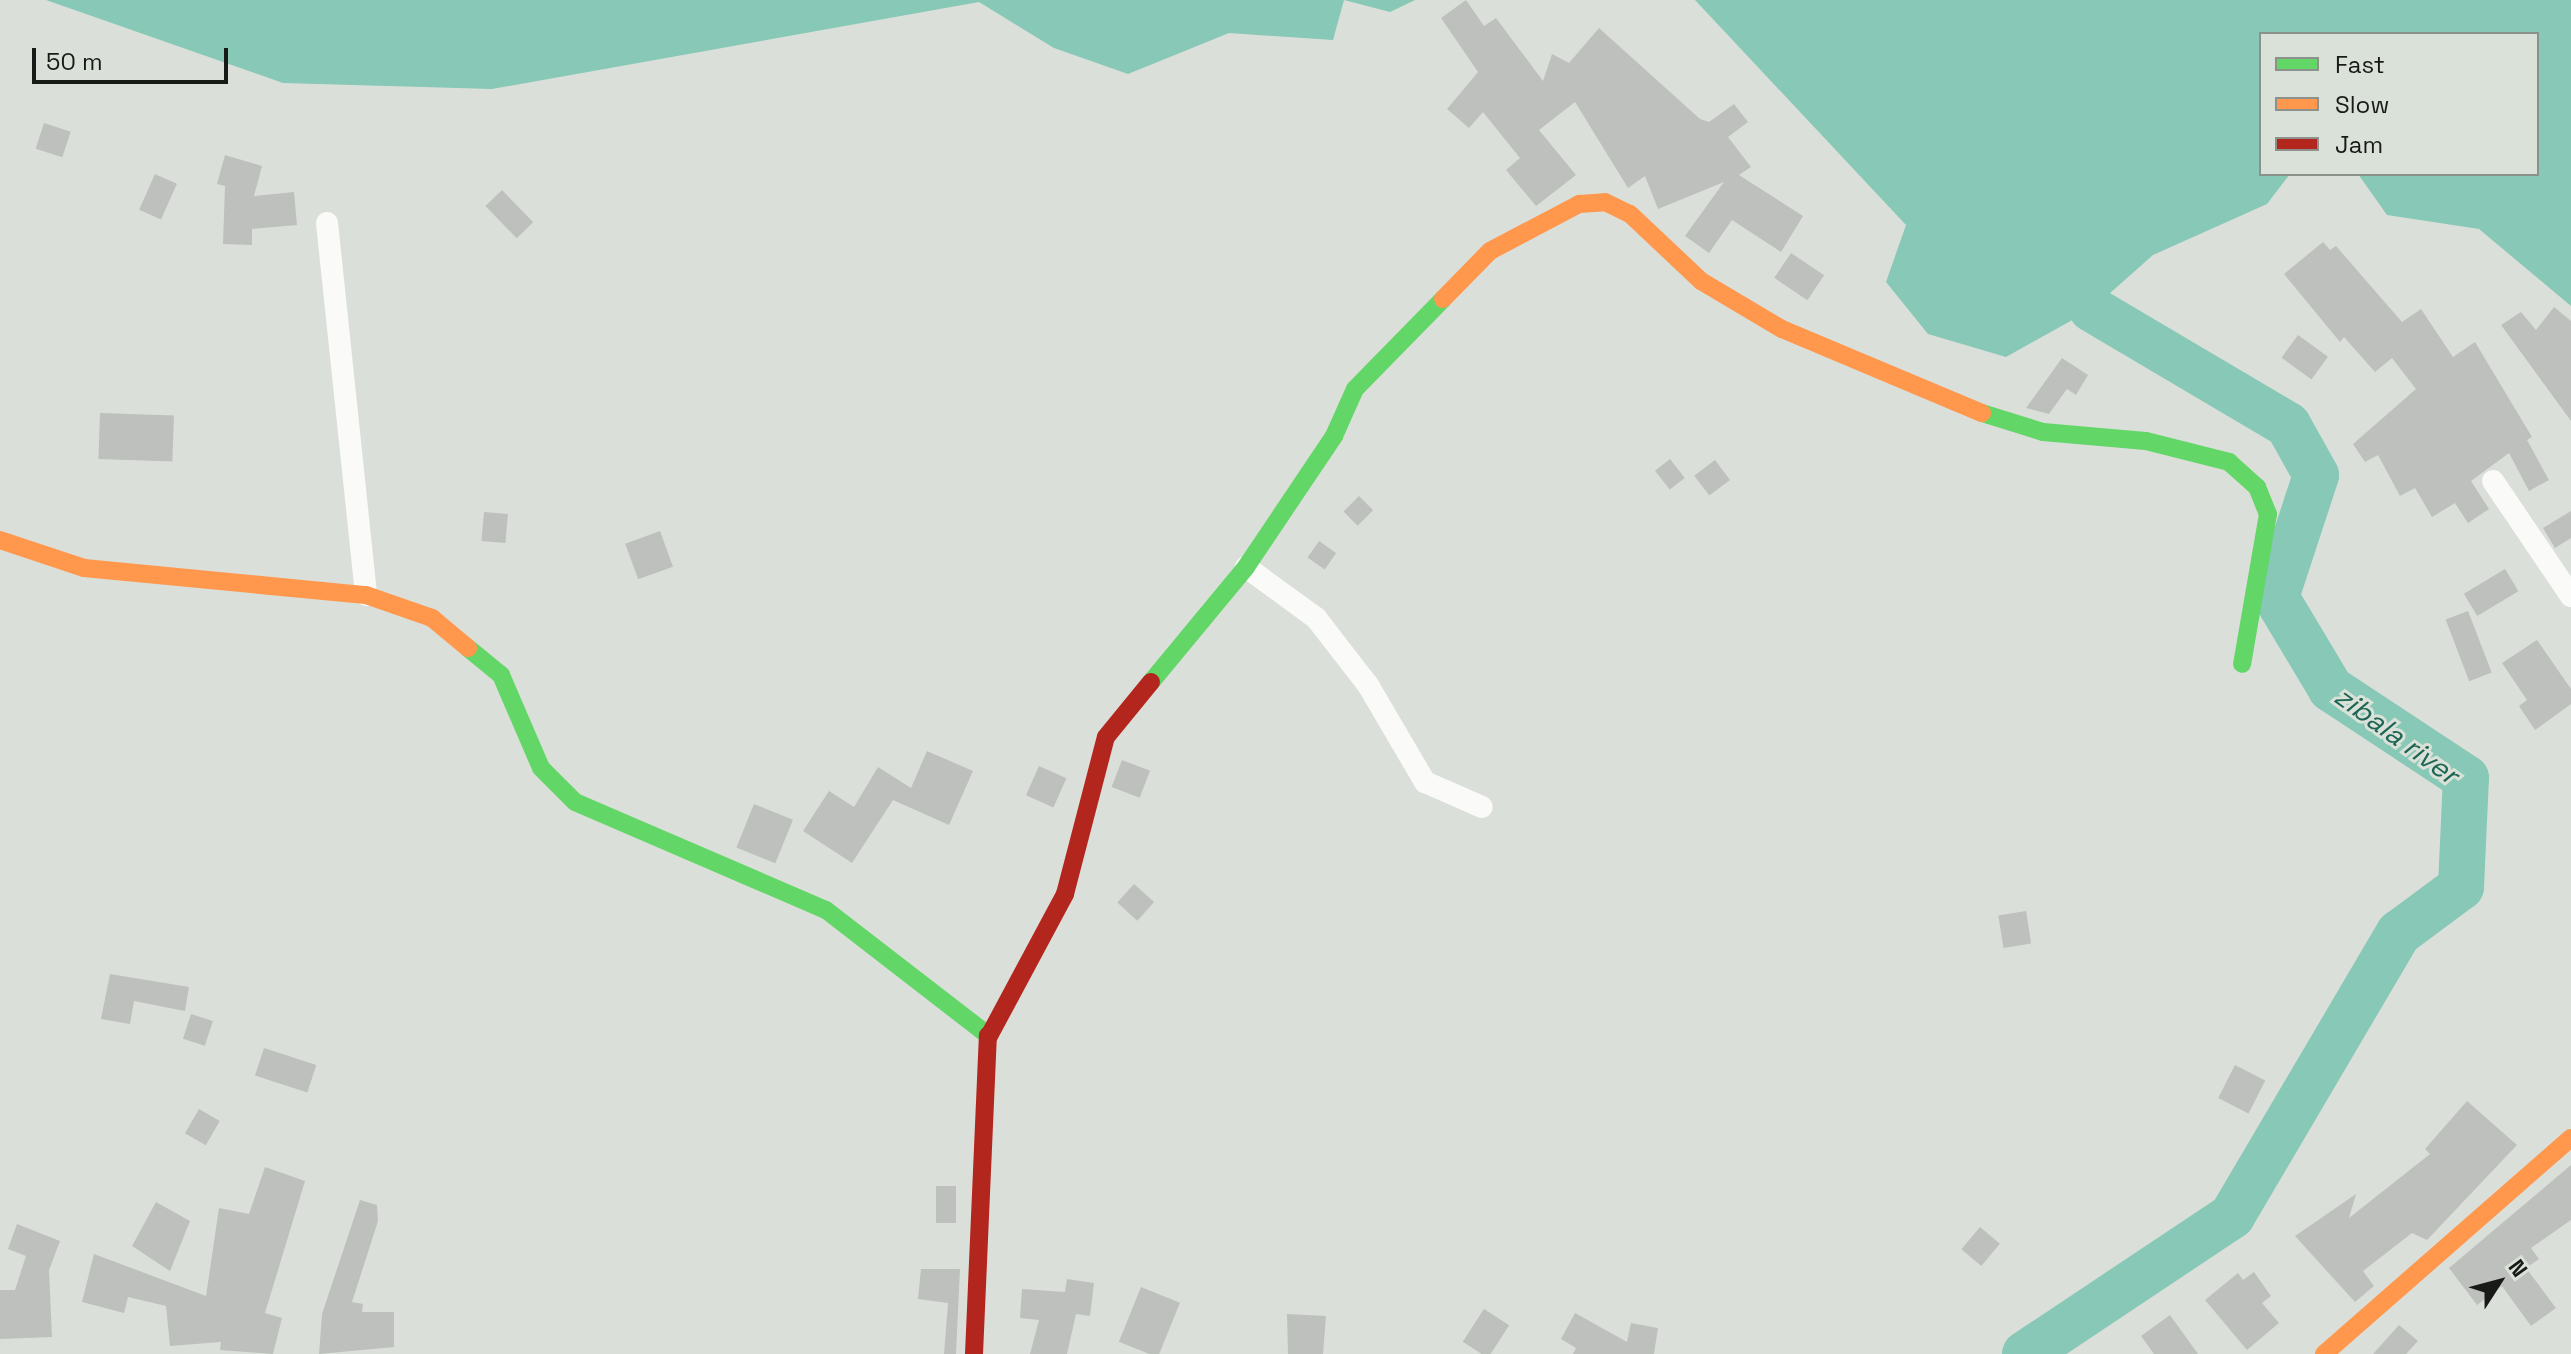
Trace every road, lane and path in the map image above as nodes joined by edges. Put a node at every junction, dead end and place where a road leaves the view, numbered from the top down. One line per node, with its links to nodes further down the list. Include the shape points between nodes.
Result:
1 (327, 223): 5 (street)
2 (2493, 481): 6 (street)
3 (0, 540): 5 (street, via 84,568)
4 (1246, 567): 7 (street, via 1334,436 1355,389 1490,251 1579,204 1605,202 1630,214 1701,281 1782,329 1941,401 2043,432 2146,441 2229,462 2257,487 2268,514); 8 (street, via 1316,618 1368,685 1425,782); 9 (street, via 1106,737 1065,894)
5 (366, 595): 9 (street, via 432,618 501,675 541,768 575,802 826,910)
6 (2571, 596)
7 (2242, 664)
8 (1482, 807)
9 (989, 1036): 11 (street)
10 (2571, 1138): 12 (street)
11 (974, 1354)
12 (2324, 1354)

